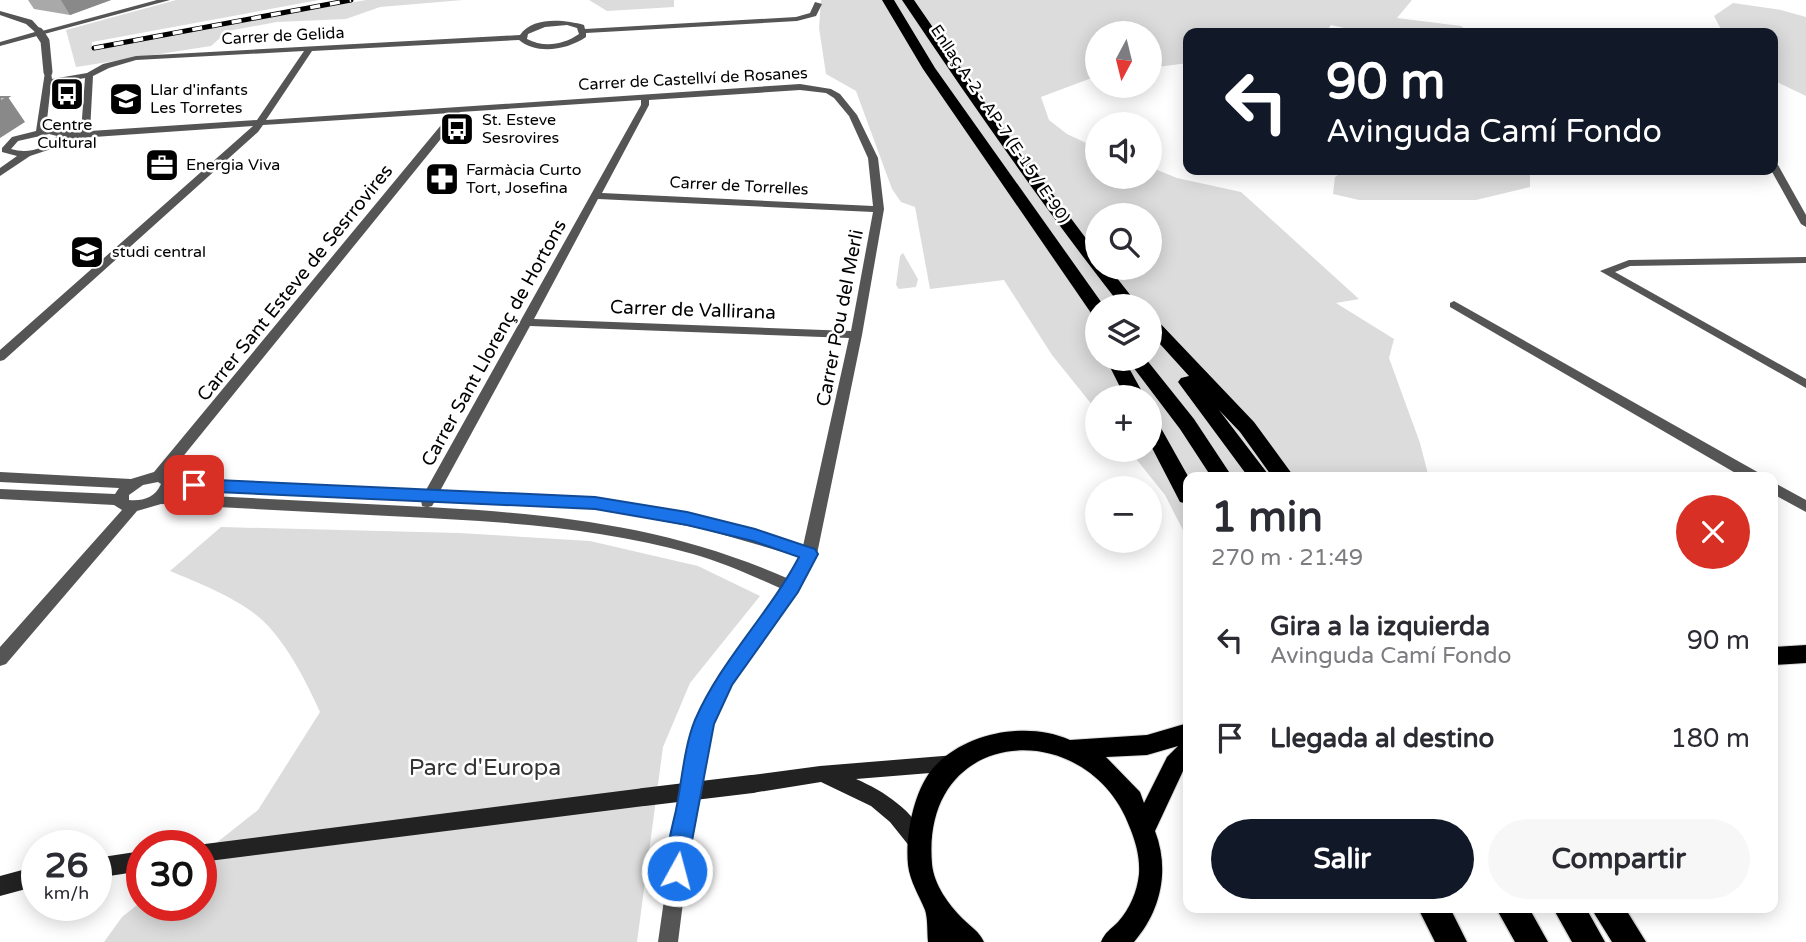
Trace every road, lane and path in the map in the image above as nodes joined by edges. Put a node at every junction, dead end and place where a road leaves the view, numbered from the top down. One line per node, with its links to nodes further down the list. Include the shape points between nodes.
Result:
1 (166, 0): 8 (street)
2 (888, 0): 29 (highway, Enllaç A-2 - AP-7 (E-15 / E-90), via 929,69)
3 (908, 0): 26 (highway, Enllaç A-2 - AP-7 (E-15 / E-90))
4 (817, 4): 6 (street, via 813,14 797,19)
5 (0, 13): 11 (street, bridge, via 29,22 39,32 45,41)
6 (584, 31): 7 (street, via 576,24 558,23 530,29); 7 (street, via 572,42 554,46 534,46)
7 (522, 37): 9 (street, Carrer de Gelida)
8 (0, 44)
9 (310, 48): 10 (street, Carrer de Gelida, via 136,58); 15 (street)
10 (89, 75): 11 (street, Carrer de Gelida); 17 (street)
11 (49, 77): 16 (street)
12 (837, 96): 13 (street, Carrer de Castellví de Rosanes, via 796,93); 24 (street, Carrer Pou del Merli, via 870,150)
13 (645, 101): 14 (street, Carrer de Castellví de Rosanes); 23 (street, Carrer Sant Llorenç de Hortons)
14 (455, 113): 15 (street, Carrer de Castellví de Rosanes); 47 (street, Carrer Sant Esteve de Sesrrovires)
15 (259, 126): 17 (street, Carrer de Castellví de Rosanes); 18 (street, Carrer de Castellví de Rosanes); 38 (street)
16 (41, 131): 18 (street, via 56,131); 20 (street, via 15,139 5,146)
17 (85, 134): 18 (street, Carrer de Castellví de Rosanes)
18 (59, 140): 19 (street)
19 (28, 153): 20 (street); 21 (street)
20 (4, 155)
21 (0, 173)
22 (1778, 174): 25 (street)
23 (597, 196): 24 (street, Carrer de Torrelles); 34 (street, Carrer Sant Llorenç de Hortons)
24 (879, 209): 35 (street, Carrer Pou del Merli)
25 (1806, 224)
26 (1085, 247)
27 (1806, 260): 40 (street, via 1629,263 1606,271)
28 (1110, 280): 31 (highway, Enllaç A-2 - AP-7 (E-15 / E-90))
29 (1078, 283): 30 (highway, Enllaç A-2 - AP-7 (E-15 / E-90)); 32 (highway)
30 (1086, 294)
31 (1122, 294)
32 (1085, 298)
33 (1454, 304): 45 (street)
34 (527, 322): 35 (street, Carrer de Vallirana); 52 (street, Carrer Sant Llorenç de Hortons)
35 (856, 335): 57 (street, Carrer Pou del Merli)
36 (1162, 336): 44 (highway, via 1247,427)
37 (1162, 348): 43 (highway)
38 (0, 357)
39 (1145, 371): 42 (highway)
40 (1806, 384)
41 (1162, 448): 49 (highway)
42 (1219, 472)
43 (1256, 472)
44 (1281, 472)
45 (1746, 472)
46 (0, 477): 48 (street)
47 (163, 481): 48 (street); 52 (street); 53 (street, Carrer Sant Esteve de Sesrrovires)
48 (133, 484): 54 (street, via 125,490)
49 (1183, 487)
50 (1778, 491): 55 (street)
51 (0, 494): 54 (street)
52 (430, 494): 56 (street, Carrer Sant Llorenç de Hortons); 57 (street, via 595,503 664,513 755,535)
53 (158, 499): 54 (street); 56 (street)
54 (126, 504): 61 (street)
55 (1806, 507)
56 (422, 512): 58 (street, via 580,524 649,535 748,565)
57 (809, 554): 58 (street, Carrer Pou del Merli)
58 (792, 587): 79 (street, Carrer Pou del Merli, via 725,680 704,723 684,823)
59 (1806, 654): 60 (main road)
60 (1778, 656)
61 (0, 659)
62 (1183, 734): 63 (main road, via 1147,745)
63 (1072, 748): 65 (main road, via 1038,740 1004,740 972,751); 67 (main road, via 1103,766 1129,793)
64 (1183, 756): 67 (main road)
65 (955, 763): 66 (main road); 68 (main road, via 930,790)
66 (820, 774): 68 (main road, via 884,803); 69 (main road, bridge)
67 (1146, 825): 82 (main road, via 1153,864 1145,902)
68 (917, 840): 74 (main road, via 922,876)
69 (217, 851)
70 (0, 875): 71 (main road)
71 (21, 876)
72 (21, 880): 73 (main road)
73 (0, 886)
74 (938, 910): 80 (main road); 81 (main road)
75 (1436, 913): 83 (highway)
76 (1514, 913): 84 (highway)
77 (1571, 913): 85 (highway)
78 (1610, 913): 86 (highway)
79 (668, 942)
80 (941, 942)
81 (971, 942)
82 (1114, 942)
83 (1452, 942)
84 (1533, 942)
85 (1590, 942)
86 (1631, 942)

